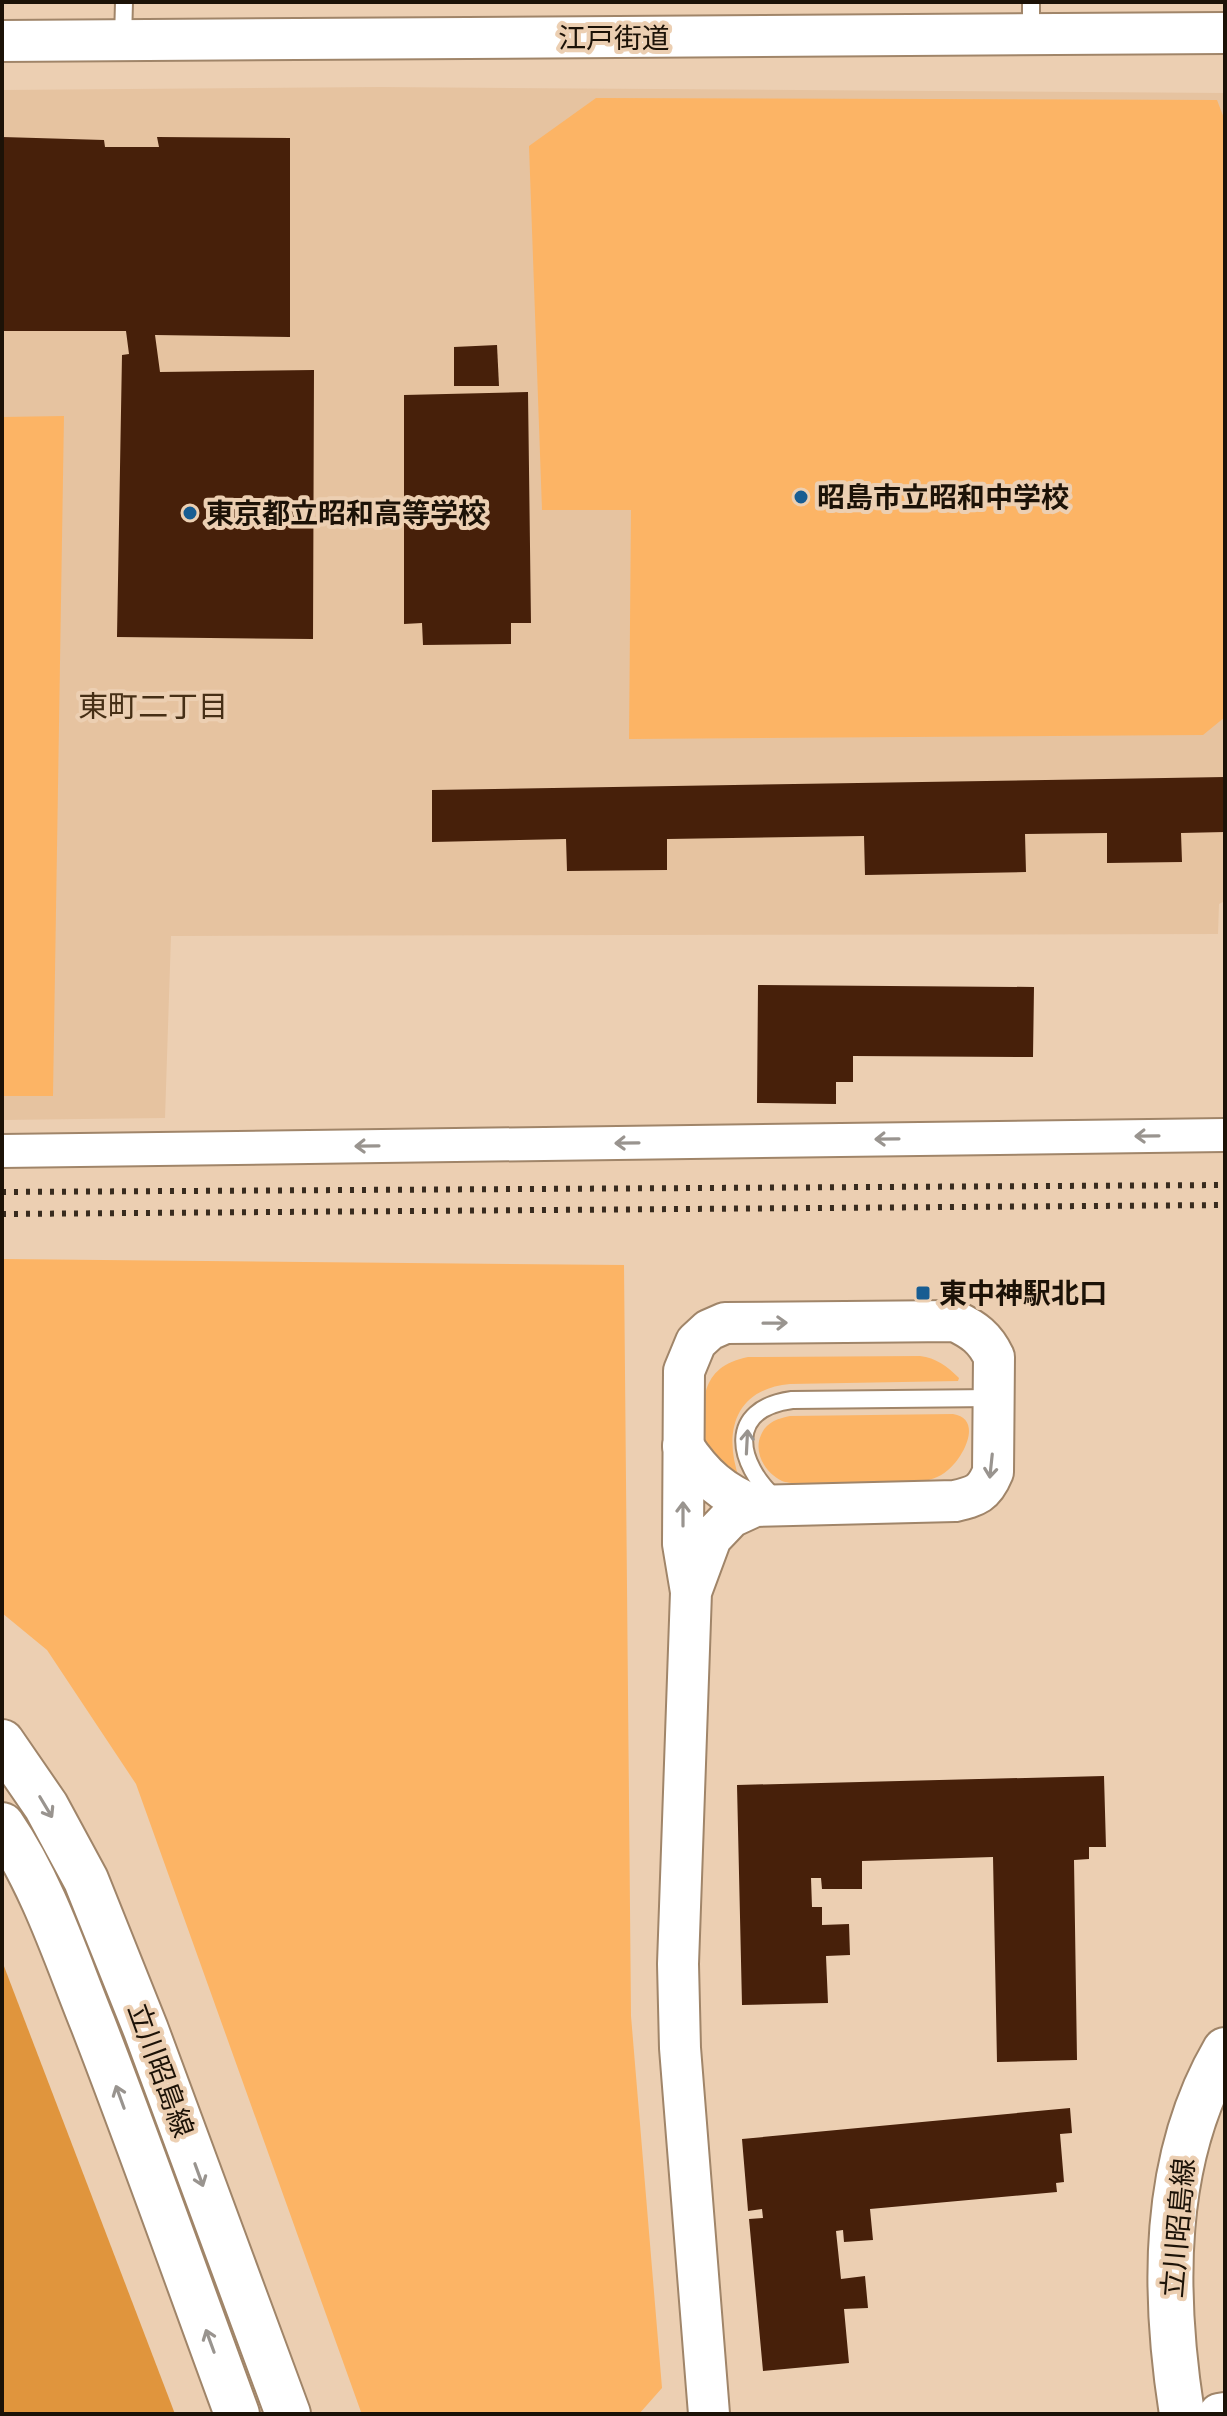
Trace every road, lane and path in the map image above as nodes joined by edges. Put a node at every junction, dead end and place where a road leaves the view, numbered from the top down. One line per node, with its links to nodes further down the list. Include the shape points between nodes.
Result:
1 (1031, 19): 2 (street, 江戸街道); 3 (street, 江戸街道)
2 (123, 21): 4 (street, 江戸街道)
3 (1225, 33)
4 (2, 41)
5 (1225, 1135): 6 (street, one-way to 6)
6 (2, 1151)
7 (993, 1398): 8 (street, one-way to 7, via 688,1356 709,1330 725,1323 955,1321 986,1341 994,1357); 9 (street, one-way to 9, via 993,1472 987,1487 974,1497); 9 (lane, one-way to 7, via 744,1444 752,1418 776,1402)
8 (683, 1446): 9 (street, via 713,1484 734,1498); 10 (street, one-way to 8, via 683,1544)
9 (770, 1506): 10 (street, via 731,1517 711,1538)
10 (691, 1592): 17 (street, via 678,1964)
11 (2, 1742): 16 (main road, 立川昭島線, one-way to 16, via 46,1806 86,1880)
12 (2, 1825): 15 (main road, 立川昭島線, one-way to 12, via 49,1912)
13 (1225, 2050): 18 (main road, 立川昭島線, via 1193,2120 1175,2197 1171,2316)
14 (1225, 2413): 19 (street)
15 (237, 2414)
16 (288, 2414)
17 (709, 2414)
18 (1182, 2414)
19 (1219, 2414)

